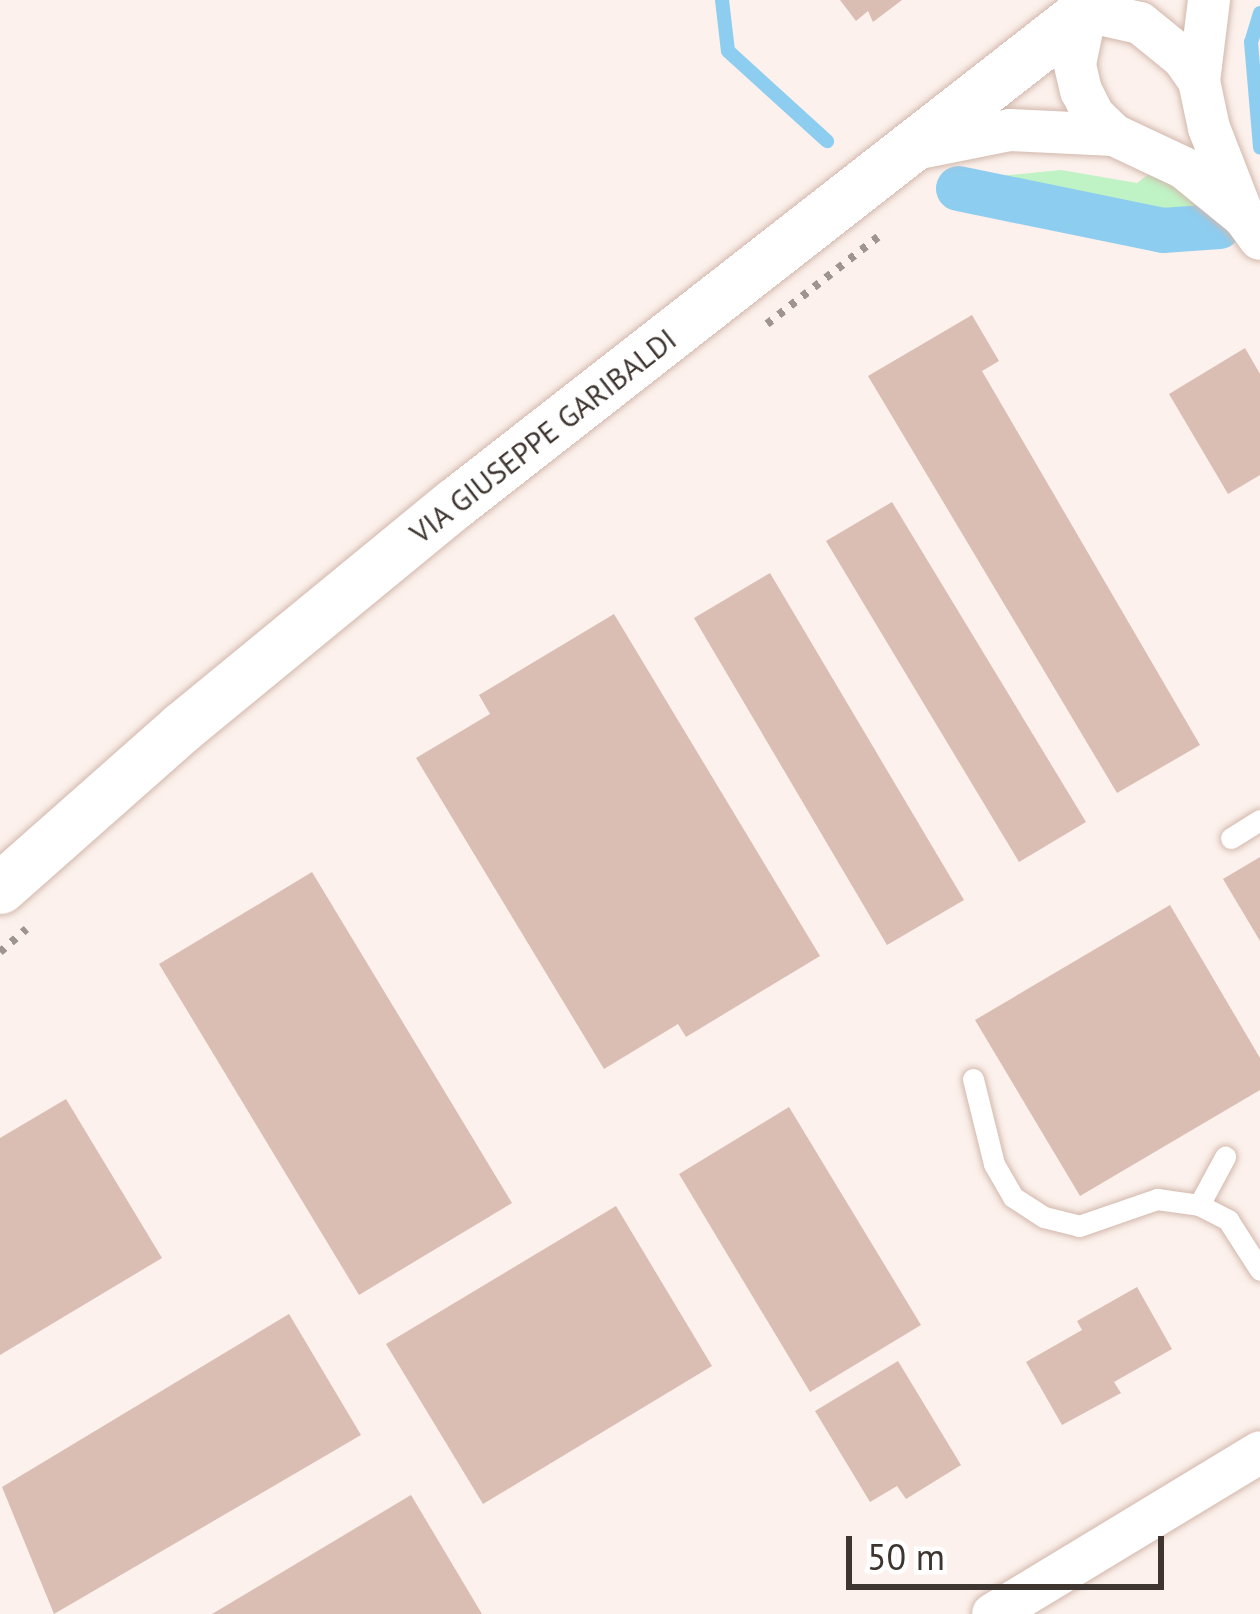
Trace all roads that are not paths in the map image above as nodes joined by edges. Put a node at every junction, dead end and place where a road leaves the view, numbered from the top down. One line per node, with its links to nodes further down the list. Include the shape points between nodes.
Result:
1 (1209, 0): 3 (street)
2 (1093, 5): 3 (street, via 1163,38); 4 (street, via 1077,37 1078,78 1094,116); 5 (street, VIA GIUSEPPE GARIBALDI)
3 (1198, 81): 6 (street)
4 (1114, 136): 5 (street, via 1010,130); 6 (street, via 1184,168)
5 (908, 151): 9 (street, VIA GIUSEPPE GARIBALDI, via 182,727)
6 (1252, 228)
7 (1260, 820): 8 (lane)
8 (1231, 838)
9 (18, 904)
10 (973, 1079): 12 (lane, via 994,1164 1013,1197 1044,1217 1079,1226 1156,1199)
11 (1225, 1157): 12 (lane)
12 (1198, 1205): 13 (lane, via 1228,1220)
13 (1260, 1270)
14 (1260, 1452): 15 (street)
15 (993, 1614)

